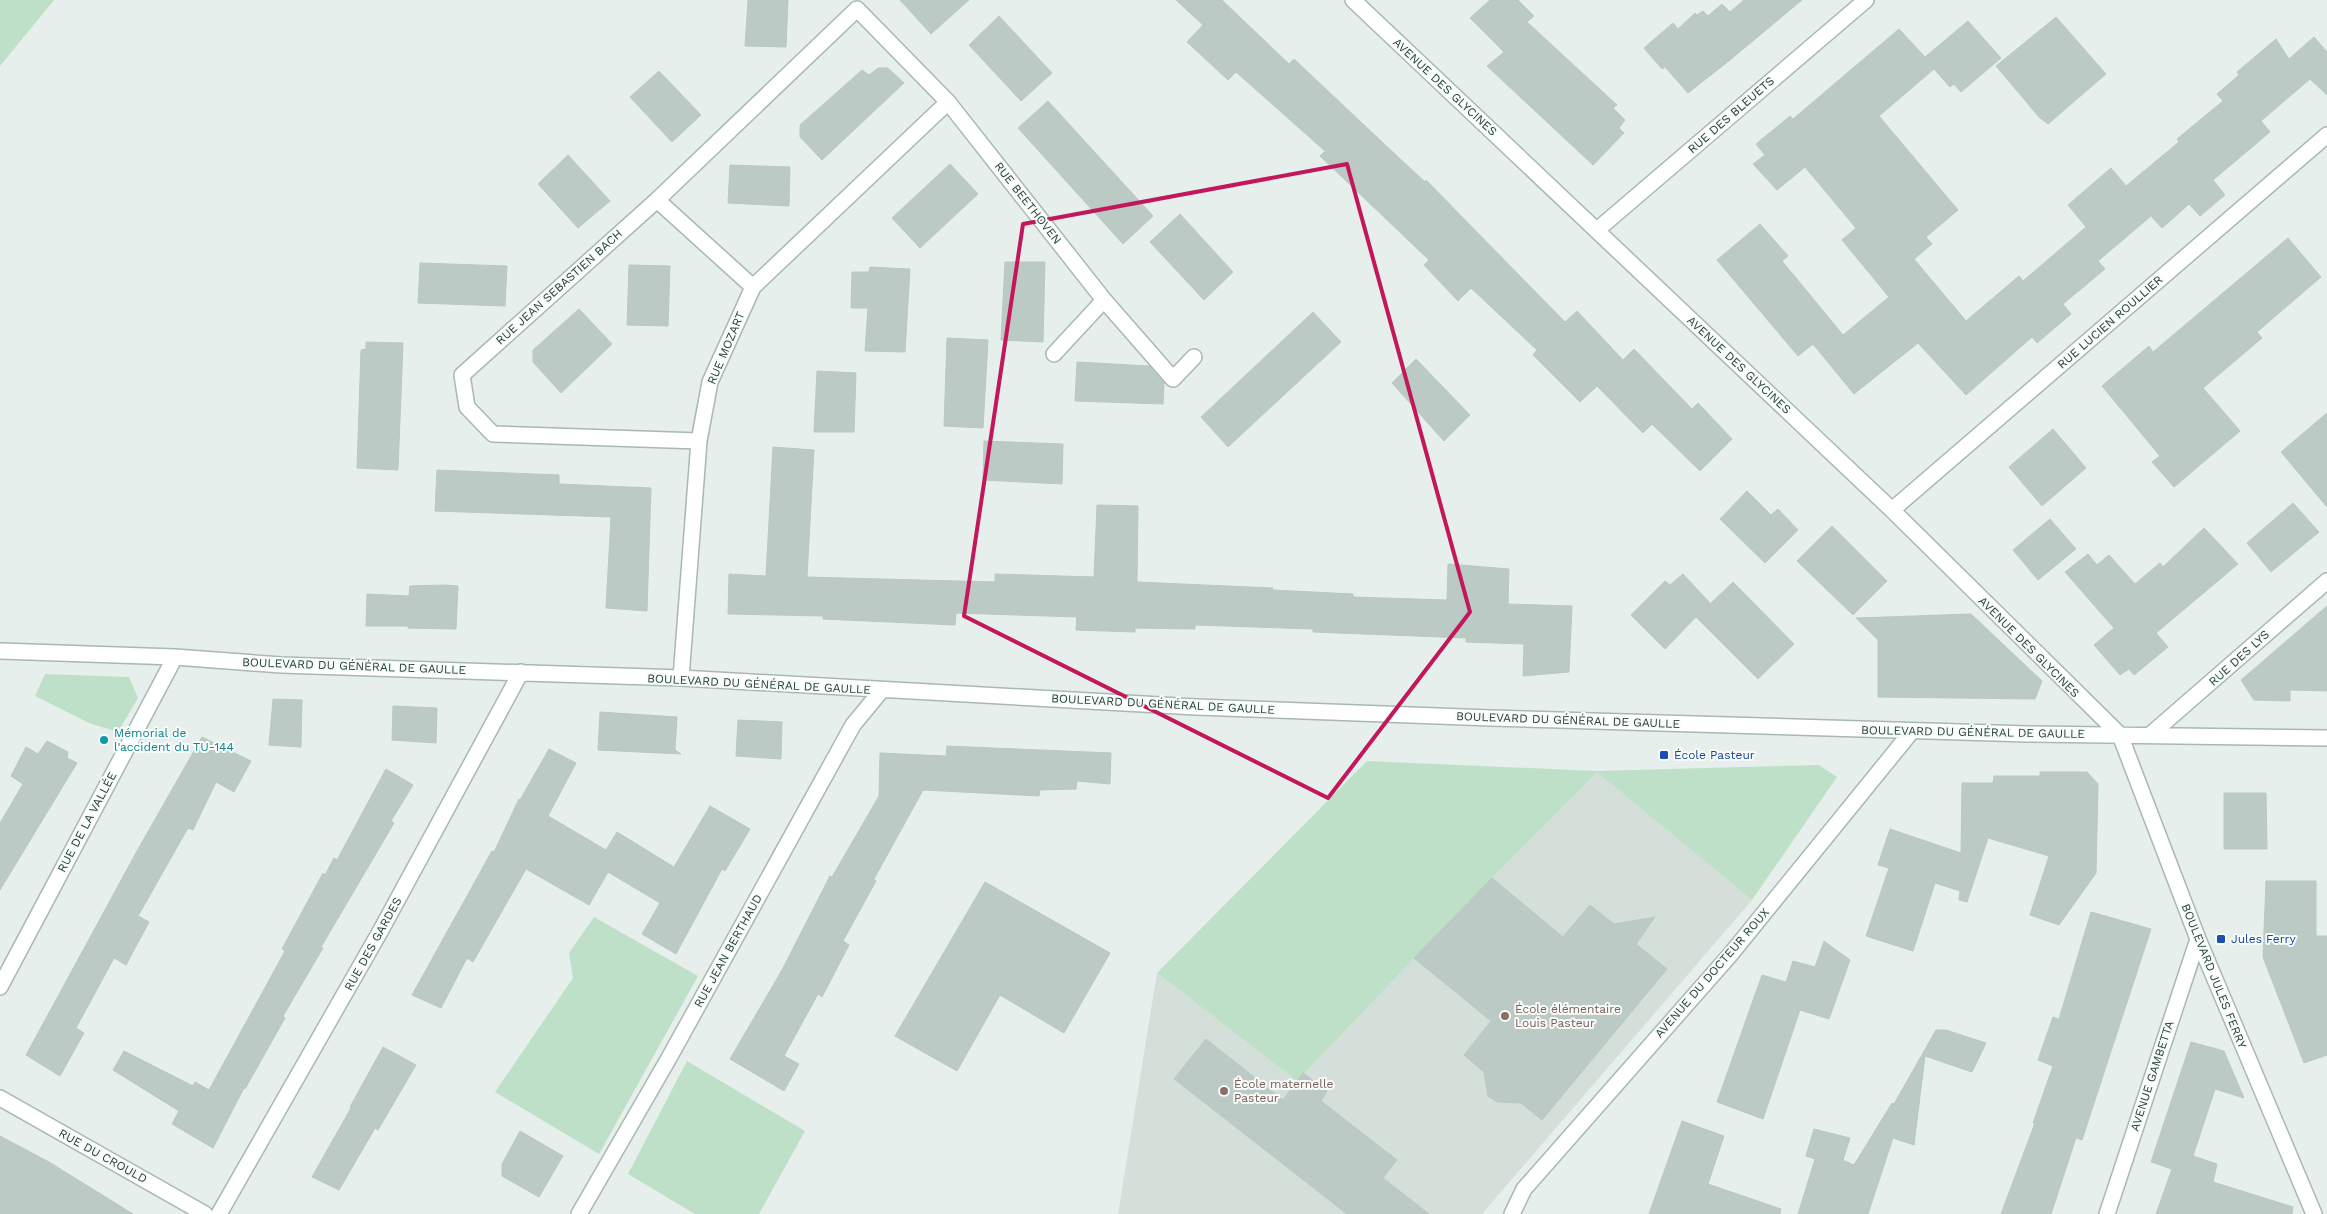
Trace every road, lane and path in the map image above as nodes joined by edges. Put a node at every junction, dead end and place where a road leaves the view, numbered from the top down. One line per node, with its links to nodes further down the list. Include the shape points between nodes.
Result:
1 (1353, 0): 7 (street, AVENUE DES GLYCINES)
2 (1866, 0): 7 (street, RUE DES BLEUETS)
3 (857, 9): 4 (street, RUE BEETHOVEN); 6 (street, RUE JEAN SEBASTIEN BACH)
4 (948, 102): 8 (street, RUE MOZART); 9 (street, RUE BEETHOVEN)
5 (2327, 134): 13 (street, RUE LUCIEN ROULLIER)
6 (657, 200): 8 (street); 12 (street, RUE JEAN SEBASTIEN BACH, via 462,375 467,407 493,434)
7 (1597, 230): 13 (street, AVENUE DES GLYCINES)
8 (753, 287): 12 (street, RUE MOZART, via 710,382)
9 (1104, 300): 10 (street); 11 (street, RUE BEETHOVEN, via 1173,379)
10 (1054, 354)
11 (1194, 357)
12 (699, 441): 18 (street, RUE MOZART)
13 (1892, 510): 21 (street, AVENUE DES GLYCINES)
14 (2327, 581): 22 (street, RUE DES LYS)
15 (0, 652): 16 (street, BOULEVARD DU GÉNÉRAL DE GAULLE)
16 (175, 657): 17 (street, BOULEVARD DU GÉNÉRAL DE GAULLE, via 281,665); 25 (street, RUE DE LA VALLÉE)
17 (521, 672): 18 (street, BOULEVARD DU GÉNÉRAL DE GAULLE); 28 (street, RUE DES GARDES, via 382,930)
18 (681, 678): 19 (street, BOULEVARD DU GÉNÉRAL DE GAULLE)
19 (881, 691): 20 (street, BOULEVARD DU GÉNÉRAL DE GAULLE, via 1204,707); 29 (street, RUE JEAN BERTHAUD, via 853,725)
20 (1912, 731): 21 (street, BOULEVARD DU GÉNÉRAL DE GAULLE); 30 (street, AVENUE DU DOCTEUR ROUX, via 1730,955 1524,1189)
21 (2120, 735): 22 (street, BOULEVARD DU GÉNÉRAL DE GAULLE); 24 (street, BOULEVARD JULES FERRY)
22 (2150, 735): 23 (street, BOULEVARD DU GÉNÉRAL DE GAULLE)
23 (2327, 738)
24 (2198, 939): 31 (street, AVENUE GAMBETTA); 32 (street, BOULEVARD JULES FERRY)
25 (0, 987)
26 (0, 1098): 27 (street, RUE DU CROULD)
27 (205, 1214)
28 (219, 1214)
29 (579, 1214)
30 (1512, 1214)
31 (2107, 1214)
32 (2314, 1214)

